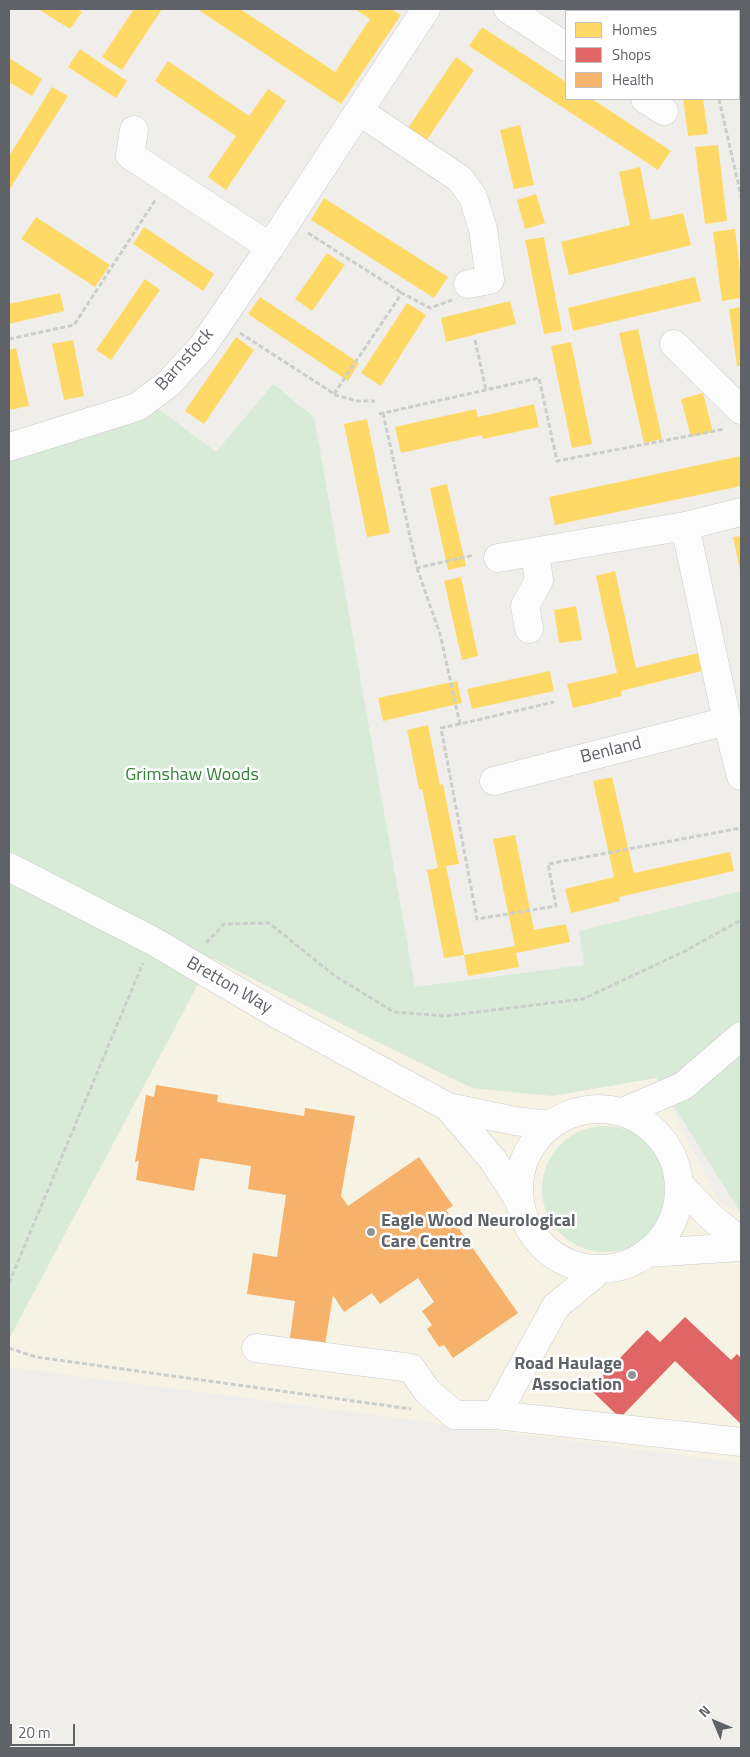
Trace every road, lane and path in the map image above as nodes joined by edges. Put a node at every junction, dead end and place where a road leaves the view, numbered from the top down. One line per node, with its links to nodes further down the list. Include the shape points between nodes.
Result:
1 (426, 9): 5 (street, Barnstock)
2 (508, 9): 3 (street)
3 (565, 46)
4 (719, 100): 8 (path)
5 (360, 111): 9 (street, Barnstock); 11 (street, via 460,179 473,197 483,229 490,280)
6 (134, 130): 7 (street, via 130,155)
7 (168, 180): 10 (street); 14 (path, via 74,325)
8 (741, 196)
9 (288, 220): 10 (street, Barnstock); 12 (path)
10 (270, 247): 13 (street, Barnstock)
11 (468, 284): 12 (path, via 456,298 430,308)
12 (402, 293): 18 (path)
13 (220, 321): 18 (path); 21 (street, Barnstock, via 202,347 168,384 138,407)
14 (9, 339)
15 (475, 340): 17 (path)
16 (674, 344): 20 (street)
17 (486, 390): 20 (path, via 539,378 557,461); 26 (path, via 381,413)
18 (334, 394): 19 (path, via 357,402)
19 (375, 400)
20 (738, 418)
21 (9, 446)
22 (741, 512): 23 (street)
23 (685, 526): 24 (street); 29 (street)
24 (535, 553): 25 (street); 27 (street, via 539,580 525,606)
25 (502, 558): 26 (path, via 495,550)
26 (418, 568): 30 (path, via 440,634)
27 (529, 629)
28 (554, 702): 30 (path)
29 (727, 721): 31 (street); 32 (street, Benland)
30 (460, 724): 33 (path, via 441,728 477,919 556,906 548,864)
31 (741, 776)
32 (494, 781)
33 (741, 828)
34 (9, 867): 36 (street, Bretton Way)
35 (741, 920): 37 (path, via 685,951 583,999 445,1016 394,1012 336,976 269,923 224,924)
36 (153, 941): 37 (street, Bretton Way); 51 (path)
37 (188, 962): 40 (street, Bretton Way)
38 (741, 1036): 39 (street)
39 (683, 1086): 41 (street); 43 (street)
40 (448, 1107): 42 (street, Bretton Way); 45 (street, Bretton Way, via 493,1160)
41 (623, 1112): 42 (street, via 585,1110); 43 (street)
42 (550, 1126): 45 (street, via 535,1141 524,1160 519,1180)
43 (655, 1131): 44 (street, via 674,1159)
44 (680, 1185): 47 (street); 49 (street, via 678,1208 670,1229)
45 (520, 1202): 46 (street, via 525,1221)
46 (535, 1238): 50 (street, via 553,1255 575,1266); 52 (street, via 554,1274)
47 (741, 1242)
48 (741, 1246): 49 (street)
49 (648, 1253): 50 (street, via 619,1267)
50 (600, 1270): 52 (street)
51 (9, 1283)
52 (556, 1306): 56 (street)
53 (9, 1348): 55 (path, via 36,1357)
54 (256, 1348): 56 (street, via 412,1368 428,1392 455,1415)
55 (417, 1410)
56 (496, 1415): 57 (street)
57 (741, 1442)

